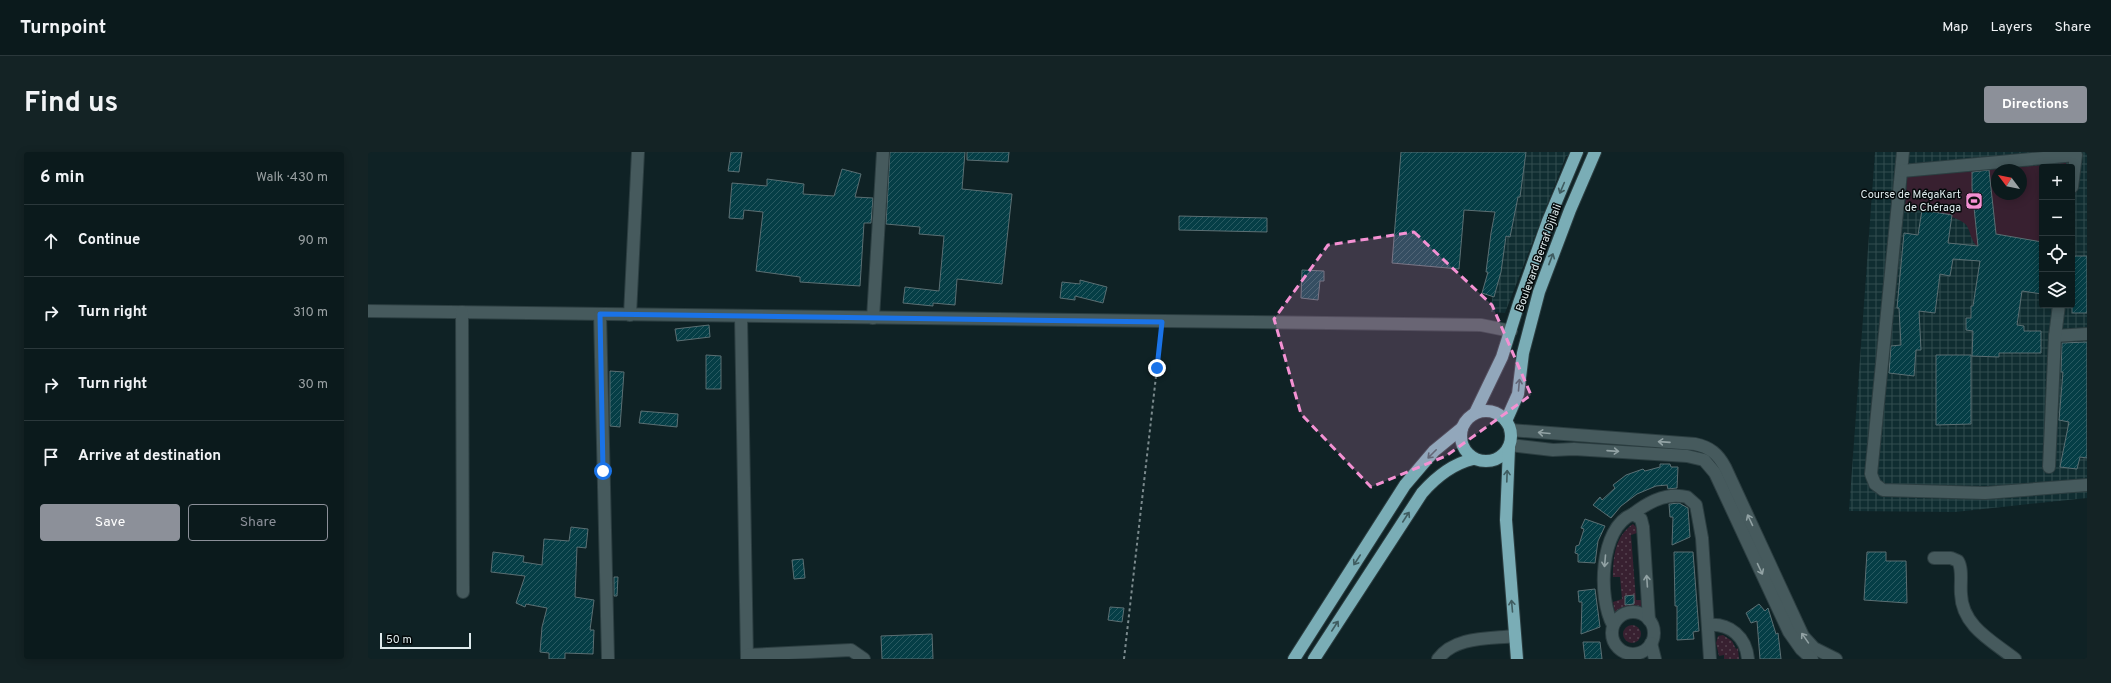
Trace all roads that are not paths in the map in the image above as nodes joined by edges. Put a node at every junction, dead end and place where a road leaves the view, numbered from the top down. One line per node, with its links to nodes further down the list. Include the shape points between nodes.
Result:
1 (638, 152): 12 (street)
2 (883, 152): 14 (street)
3 (1577, 152): 15 (highway, Boulevard Berraf Djilali, one-way to 15, via 1548,221)
4 (1595, 152): 19 (highway, Boulevard Berraf Djilali, one-way to 4, via 1518,394 1524,348 1539,292)
5 (1903, 152): 7 (street)
6 (2075, 164): 7 (street, via 2076,155)
7 (1902, 171): 24 (street, via 1871,474 1875,484 1883,490 1985,493)
8 (2059, 308): 17 (street)
9 (368, 311): 10 (street)
10 (462, 312): 11 (street); 27 (street)
11 (600, 314): 12 (street); 35 (street)
12 (630, 315): 13 (street)
13 (741, 316): 14 (street); 34 (street)
14 (873, 318): 15 (street, via 1481,325)
15 (1511, 331): 18 (highway, Boulevard Berraf Djilali, via 1497,371)
16 (2087, 334): 17 (street)
17 (2055, 336): 23 (street)
18 (1475, 413): 19 (highway, via 1496,412); 20 (highway)
19 (1508, 425): 21 (highway); 46 (street, one-way to 19, via 1818,651 1803,636 1721,458 1714,451 1695,444 1577,436)
20 (1462, 428): 22 (highway, via 1460,435 1464,449); 37 (highway, one-way to 37, via 1434,451 1405,485)
21 (1509, 446): 22 (highway, via 1500,458 1493,461 1486,462); 31 (highway, one-way to 21, via 1506,520); 45 (street, one-way to 45, via 1696,457 1710,466 1790,632 1801,649)
22 (1473, 458): 38 (highway, one-way to 22, via 1422,493 1440,475)
23 (2049, 467)
24 (2087, 484)
25 (1633, 514): 28 (street, one-way to 25, via 1643,527 1638,516); 29 (street, one-way to 29, via 1621,524 1611,538 1604,560 1607,611); 30 (street, via 1646,504 1666,497 1682,496 1693,500 1702,538)
26 (1934, 558): 47 (street, via 1951,558 1958,561 1964,614 1976,629)
27 (463, 592)
28 (1649, 620): 29 (street, via 1645,615 1633,612 1621,615); 33 (street, via 1654,631)
29 (1613, 625): 32 (street)
30 (1708, 625): 43 (street); 44 (street, via 1723,625 1735,632 1744,641)
31 (1514, 636): 39 (street, via 1462,642 1447,650); 40 (highway)
32 (1612, 639): 33 (street, via 1619,649 1630,654 1642,652); 41 (street)
33 (1651, 643): 42 (street)
34 (747, 657): 36 (street, via 852,650)
35 (608, 659)
36 (864, 659)
37 (1294, 659)
38 (1314, 659)
39 (1438, 659)
40 (1517, 659)
41 (1614, 659)
42 (1654, 659)
43 (1710, 659)
44 (1748, 659)
45 (1812, 659)
46 (1836, 659)
47 (2014, 659)

